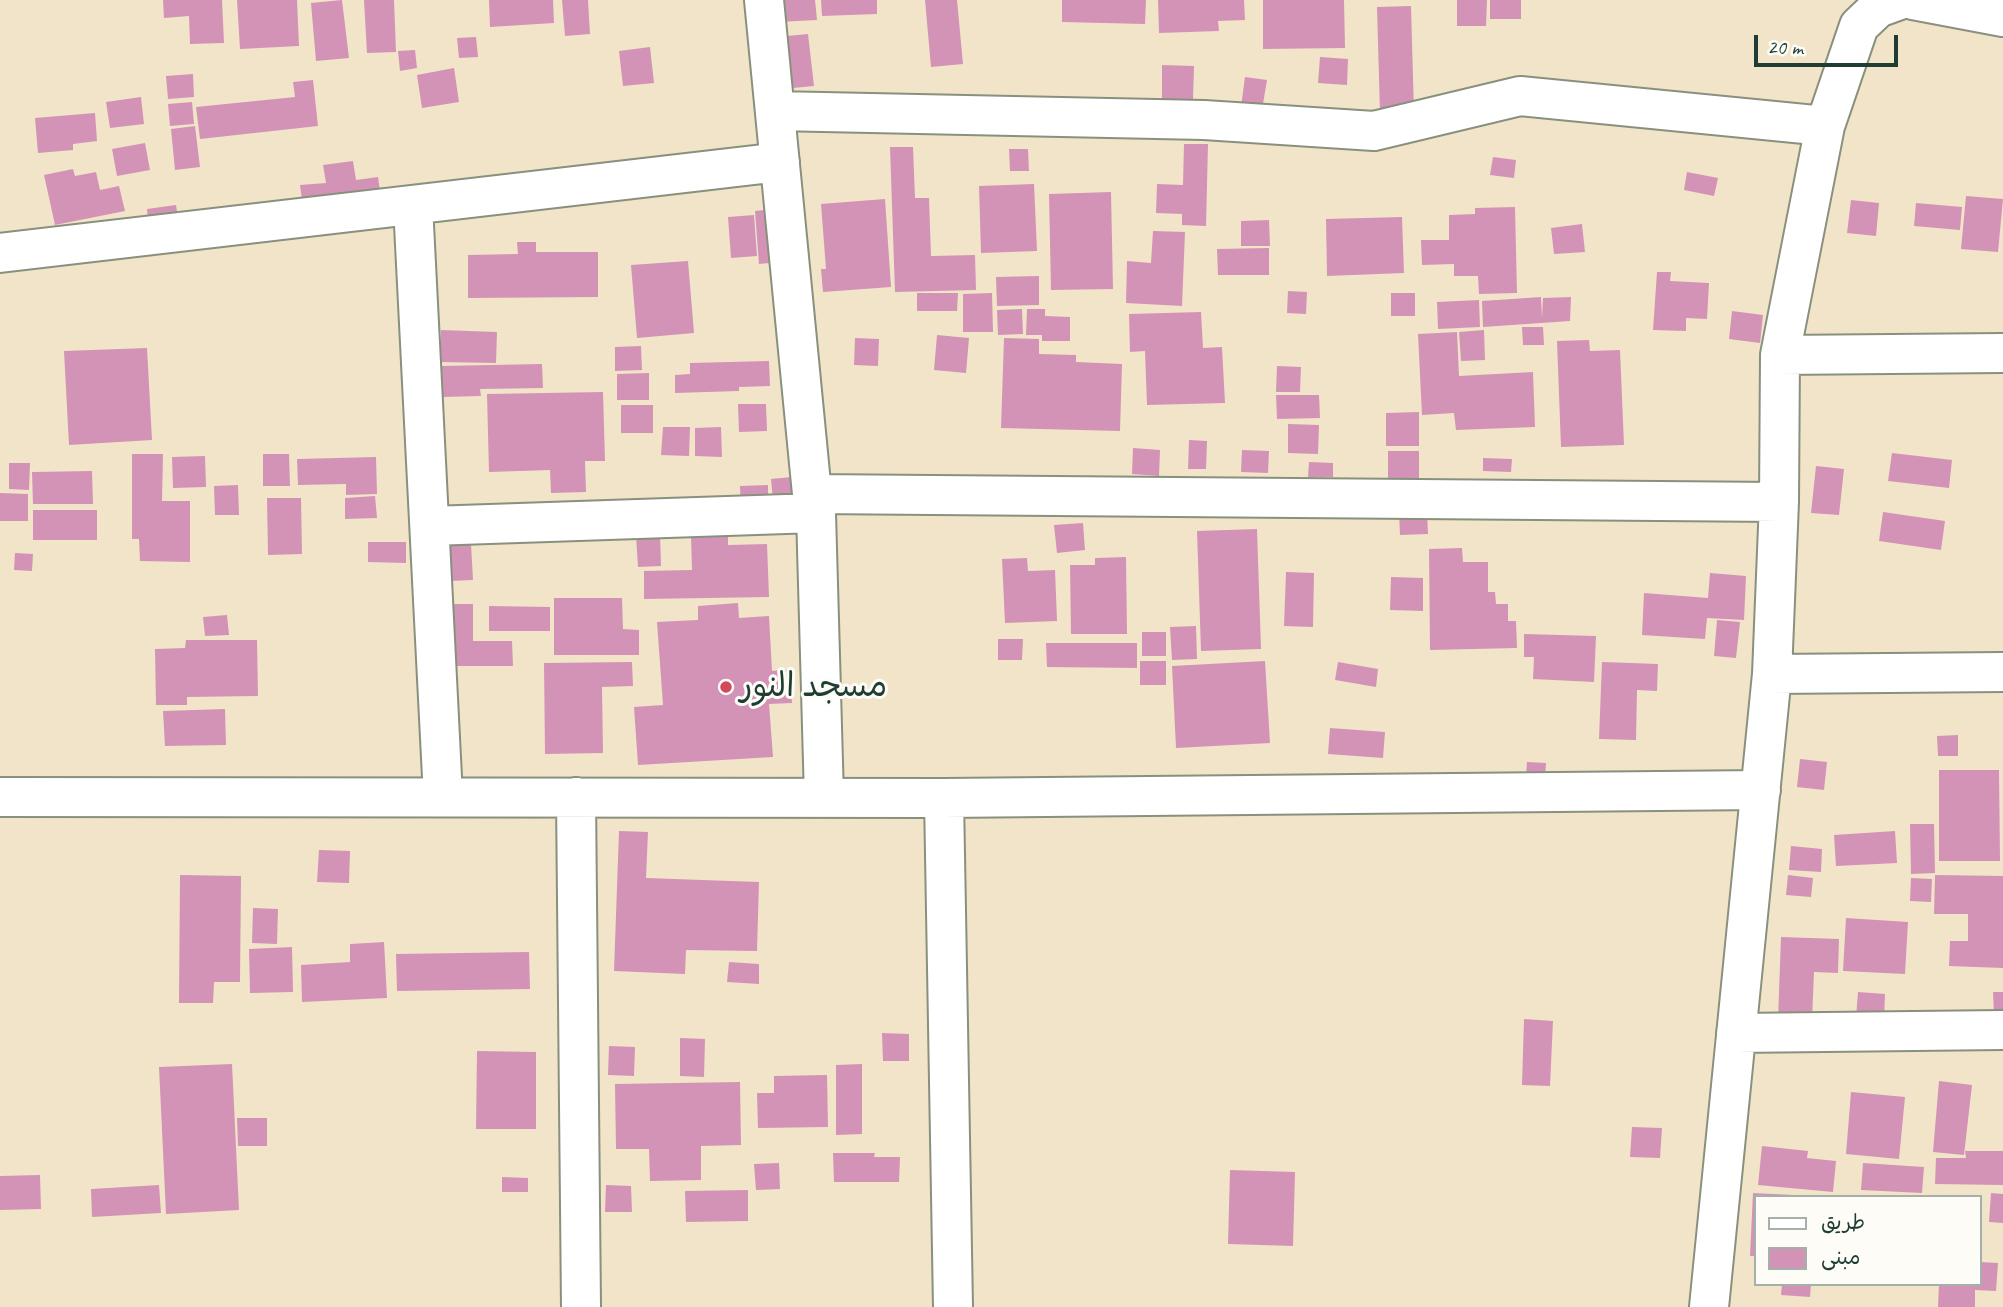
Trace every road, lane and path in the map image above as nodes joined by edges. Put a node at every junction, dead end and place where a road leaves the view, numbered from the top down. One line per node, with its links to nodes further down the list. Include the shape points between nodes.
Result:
1 (764, 0): 5 (street)
2 (1900, 0): 6 (street, via 1878,8 1859,26)
3 (1913, 0): 4 (street)
4 (2003, 17)
5 (775, 111): 6 (street, via 1204,120 1374,131 1520,96); 7 (street)
6 (1825, 127): 11 (street)
7 (780, 162): 8 (street); 13 (street)
8 (413, 205): 9 (street); 14 (street)
9 (0, 253)
10 (2003, 353): 11 (street)
11 (1780, 355): 12 (street)
12 (1780, 502): 13 (street); 16 (street)
13 (814, 503): 14 (street); 21 (street)
14 (430, 526): 19 (street)
15 (2003, 672): 16 (street)
16 (1772, 674): 17 (street)
17 (1761, 790): 22 (street); 24 (street)
18 (0, 797): 19 (street)
19 (443, 797): 20 (street)
20 (576, 797): 21 (street); 25 (street)
21 (824, 798): 22 (street)
22 (944, 798): 26 (street)
23 (2003, 1030): 24 (street)
24 (1736, 1033): 27 (street)
25 (581, 1307)
26 (953, 1307)
27 (1709, 1307)

